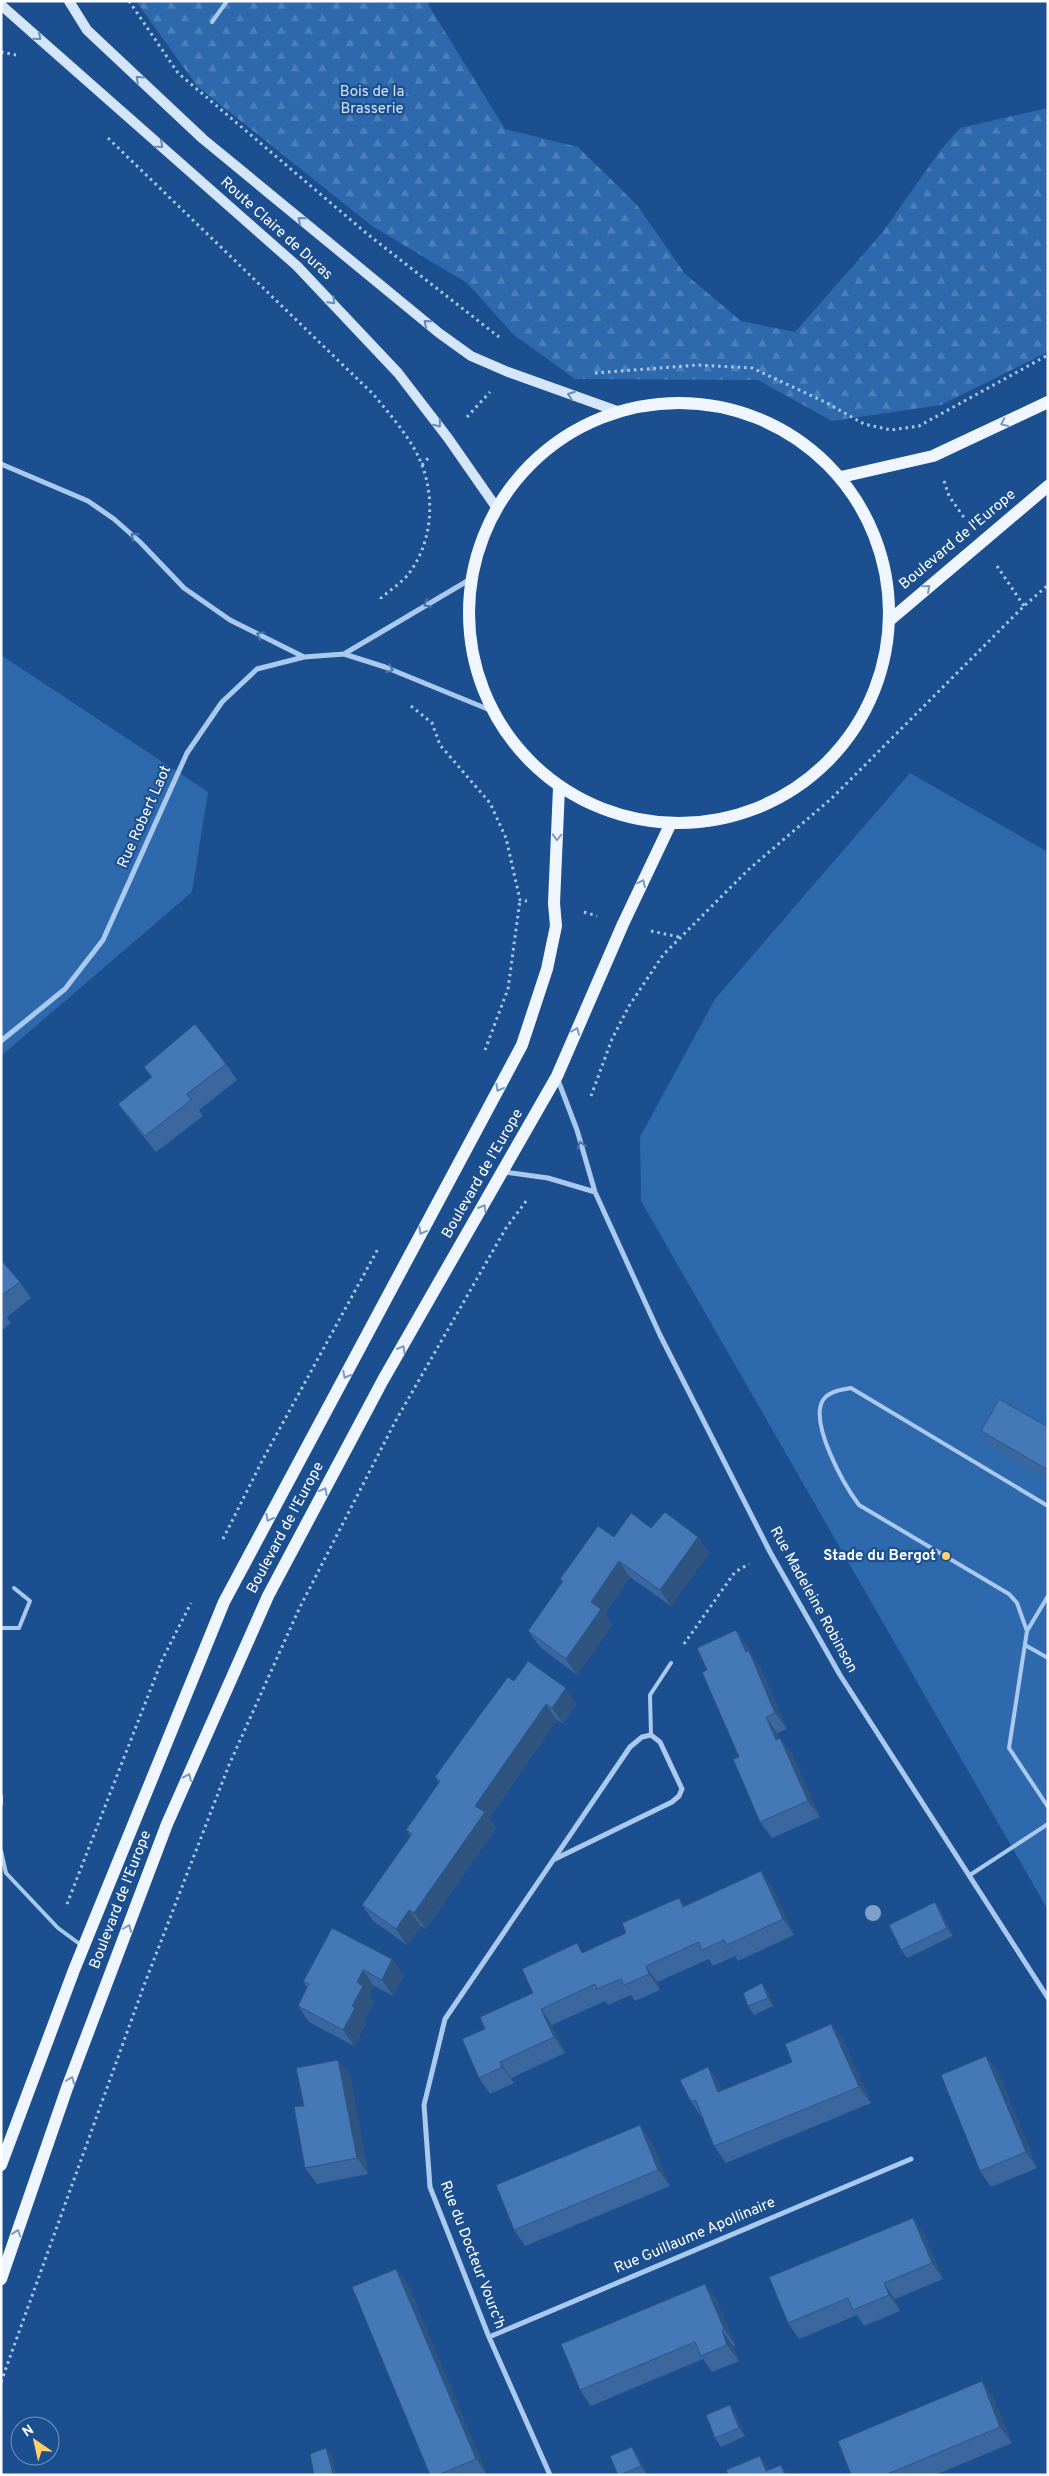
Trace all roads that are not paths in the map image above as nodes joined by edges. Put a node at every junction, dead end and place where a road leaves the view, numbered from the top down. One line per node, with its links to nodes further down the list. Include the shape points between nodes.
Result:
1 (69, 1): 6 (main road, Route Claire de Duras, one-way to 1, via 471,356 439,333 203,139 87,30)
2 (227, 1): 4 (lane)
3 (1, 5): 10 (main road, Route Claire de Duras, one-way to 10, via 298,266 398,373)
4 (212, 22)
5 (1048, 402): 8 (main road, one-way to 8, via 933,456)
6 (617, 411): 8 (main road, via 678,402 738,410 795,436); 10 (main road, via 570,433 528,465)
7 (1, 464): 14 (street, one-way to 7, via 230,620 184,588 140,542 88,502)
8 (841, 477): 12 (main road, via 869,520 886,568)
9 (1048, 486): 12 (main road, Boulevard de l'Europe, one-way to 9)
10 (496, 507): 11 (main road)
11 (469, 580): 13 (street, one-way to 13); 15 (main road, via 467,610 472,661)
12 (890, 620): 17 (main road, via 878,685 845,743 804,783 736,817)
13 (344, 654): 14 (street, Rue Robert Laot); 15 (street, one-way to 15, via 385,667)
14 (304, 657): 18 (street, Rue Robert Laot, via 257,669 222,702 187,753 103,940 65,989)
15 (490, 710): 16 (main road, via 520,753)
16 (559, 788): 17 (main road, via 612,814); 38 (main road, Boulevard de l'Europe, one-way to 38, via 556,926 547,969 522,1045 224,1602)
17 (670, 825): 19 (main road, Boulevard de l'Europe, one-way to 17)
18 (1, 1041)
19 (557, 1076): 20 (main road, Boulevard de l'Europe); 21 (street, Rue Madeleine Robinson, one-way to 19)
20 (504, 1172): 21 (street, via 548,1178); 42 (main road, Boulevard de l'Europe, one-way to 20, via 68,2088 167,1824 268,1596 383,1380)
21 (595, 1192): 37 (street, Rue Madeleine Robinson, via 660,1335 770,1552 840,1676)
22 (1048, 1506): 26 (lane, via 851,1388 836,1390 824,1398 821,1428 846,1489 859,1504 1009,1594 1017,1603)
23 (14, 1588): 25 (lane, via 30,1601 19,1628)
24 (1048, 1596): 26 (lane)
25 (1, 1628)
26 (1027, 1631): 27 (lane)
27 (1025, 1645): 28 (lane); 33 (lane, via 1009,1748)
28 (1048, 1658)
29 (671, 1663): 30 (lane, via 650,1695)
30 (651, 1735): 36 (street, Rue du Docteur Vourc'h, via 642,1737 630,1747); 36 (street, Rue du Docteur Vourc'h, via 660,1742 682,1789 680,1796)
31 (1, 1796): 32 (lane)
32 (1, 1804)
33 (1048, 1807)
34 (1048, 1824): 37 (lane)
35 (1, 1851): 38 (lane, via 6,1873 58,1928)
36 (555, 1859): 43 (street, Rue du Docteur Vourc'h, via 445,2019 424,2105 430,2187)
37 (970, 1875): 39 (street, Rue Madeleine Robinson)
38 (83, 1947): 41 (main road, Boulevard de l'Europe)
39 (1048, 1998)
40 (911, 2159): 43 (street, Rue Guillaume Apollinaire)
41 (1, 2166)
42 (1, 2279)
43 (489, 2337): 44 (street, Rue du Docteur Vourc'h)
44 (550, 2475)

